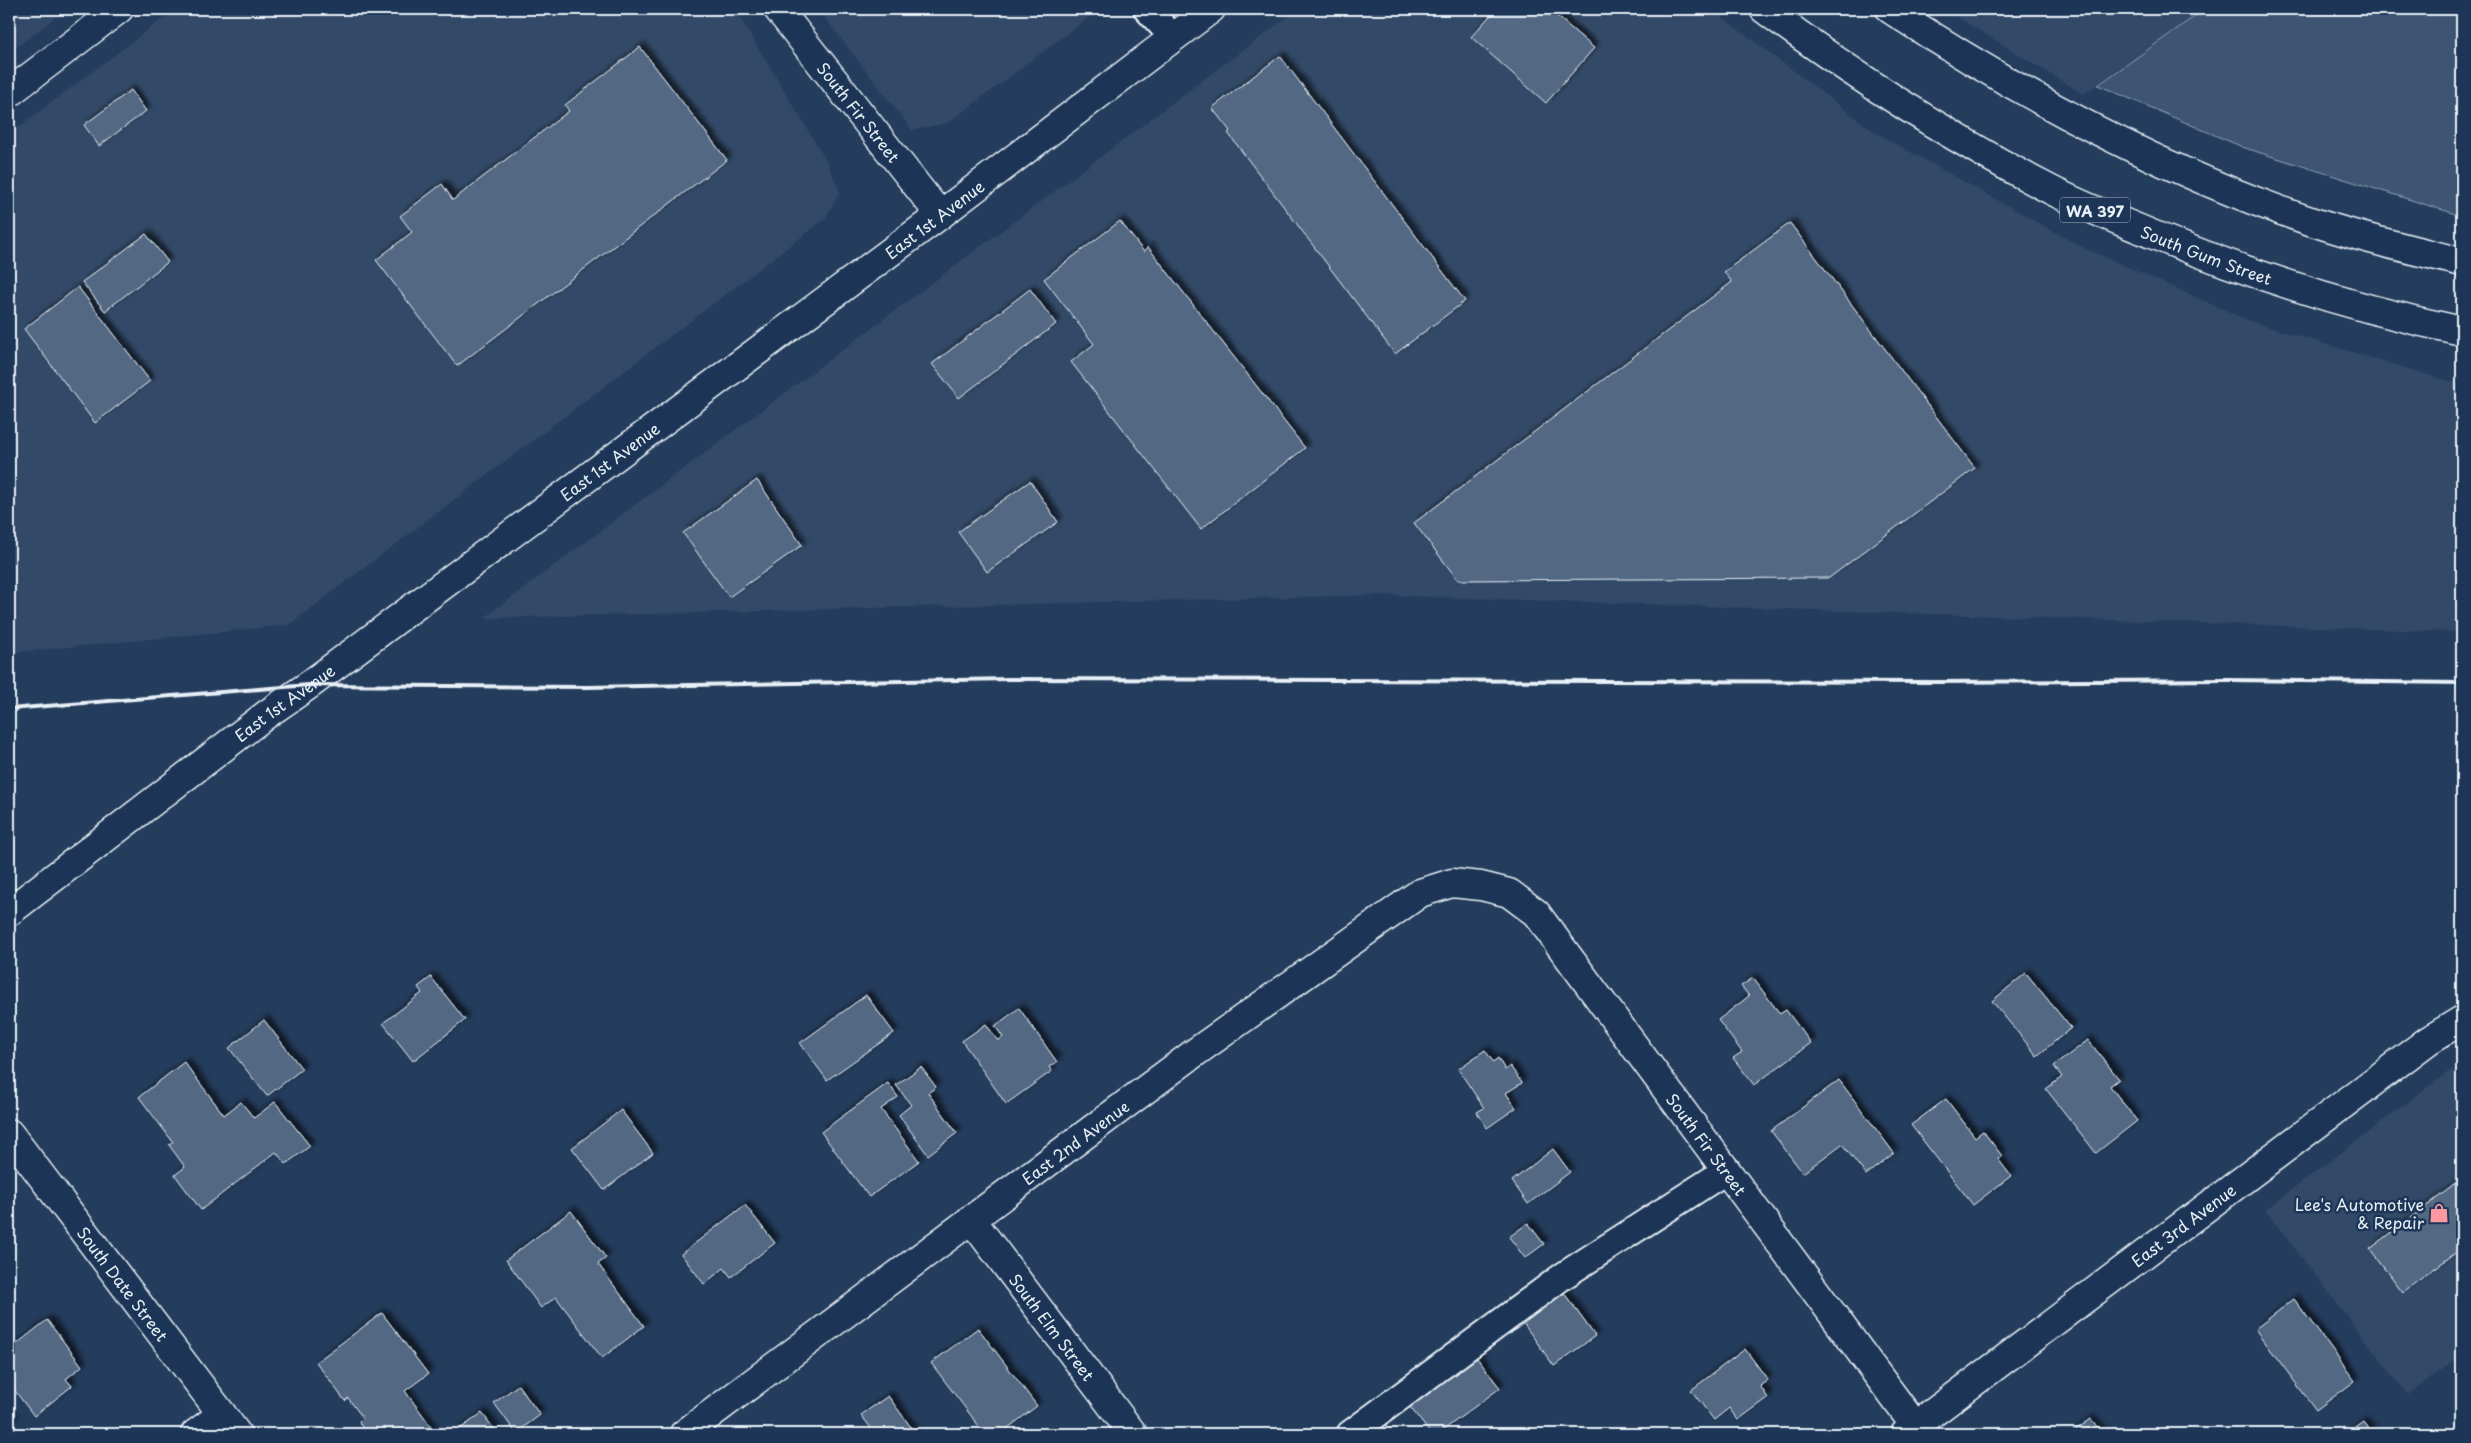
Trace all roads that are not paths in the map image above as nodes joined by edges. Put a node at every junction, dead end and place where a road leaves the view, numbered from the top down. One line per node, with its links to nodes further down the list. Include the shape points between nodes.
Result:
1 (119, 9): 8 (street)
2 (778, 9): 9 (street, South Fir Street)
3 (1146, 9): 7 (lane)
4 (1211, 9): 7 (street, East 1st Avenue)
5 (1764, 9): 11 (street, South Gum Street / WA 397, via 1900,104 2049,189 2200,254 2279,282 2362,307)
6 (1890, 9): 10 (street, via 2017,88 2163,162 2313,222)
7 (1173, 38): 9 (street, East 1st Avenue)
8 (9, 93)
9 (940, 215): 13 (street, East 1st Avenue, via 267,714)
10 (2462, 262)
11 (2462, 331)
12 (1481, 886): 16 (street, South Fir Street, via 1509,893 1536,913); 17 (street, East 2nd Avenue, via 1452,883 1420,893 1193,1054)
13 (9, 912)
14 (2462, 1020): 19 (street, East 3rd Avenue, via 2429,1040)
15 (9, 1132): 18 (street, South Date Street)
16 (1727, 1170): 19 (street, South Fir Street); 23 (lane, via 1563,1276)
17 (971, 1219): 21 (street, East 2nd Avenue); 22 (street, South Elm Street)
18 (229, 1424): 20 (street)
19 (1911, 1430)
20 (195, 1434)
21 (684, 1434)
22 (1133, 1434)
23 (1350, 1434)

